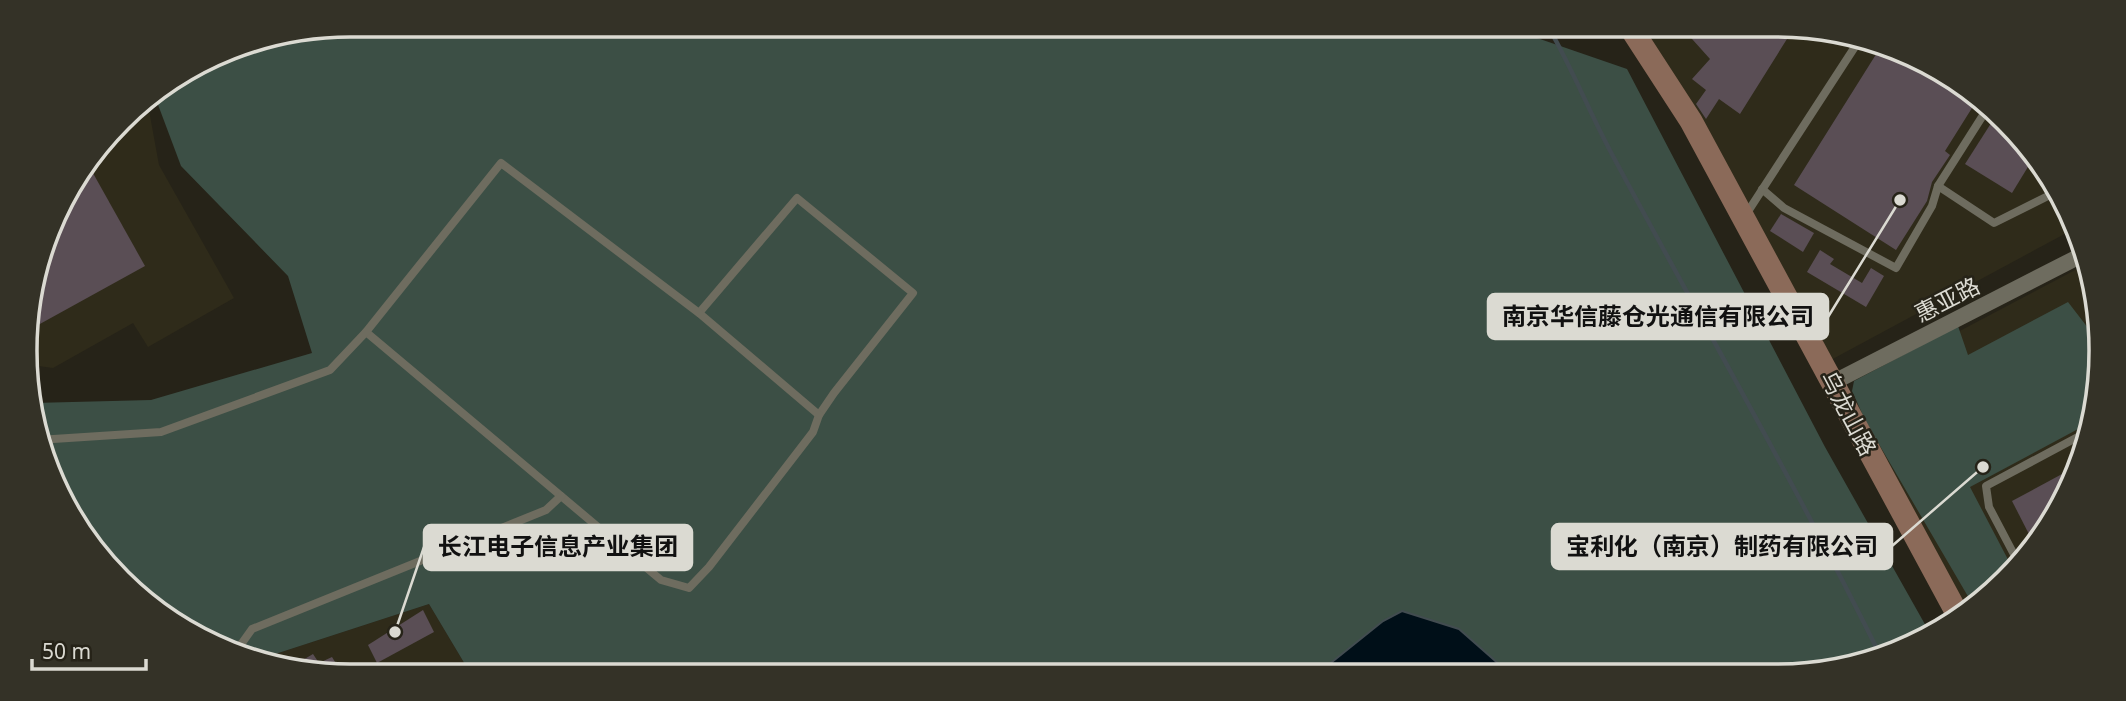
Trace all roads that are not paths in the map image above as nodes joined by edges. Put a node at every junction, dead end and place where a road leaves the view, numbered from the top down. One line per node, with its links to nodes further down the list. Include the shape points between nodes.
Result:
1 (1637, 37): 7 (street, 乌龙山路, via 1691,121)
2 (1855, 47): 5 (lane)
3 (1983, 116): 4 (lane)
4 (1938, 186): 5 (lane, via 1932,206 1896,268 1784,208); 6 (lane, via 1994,223)
5 (1762, 189): 7 (lane)
6 (2048, 196)
7 (1743, 218): 11 (street, 乌龙山路)
8 (2076, 259): 11 (street, 惠亚路)
9 (699, 313): 10 (lane, via 501,163); 12 (lane); 12 (lane, via 797,198 913,293)
10 (366, 332): 14 (lane, via 330,370 161,432); 15 (lane)
11 (1832, 383): 17 (street, 乌龙山路)
12 (819, 415): 15 (lane, via 813,432 689,588 661,580)
13 (2077, 437): 16 (lane, via 1986,486 1989,507)
14 (49, 439)
15 (561, 496): 18 (lane, via 546,510 251,629)
16 (2014, 554)
17 (1954, 608)
18 (241, 644)

